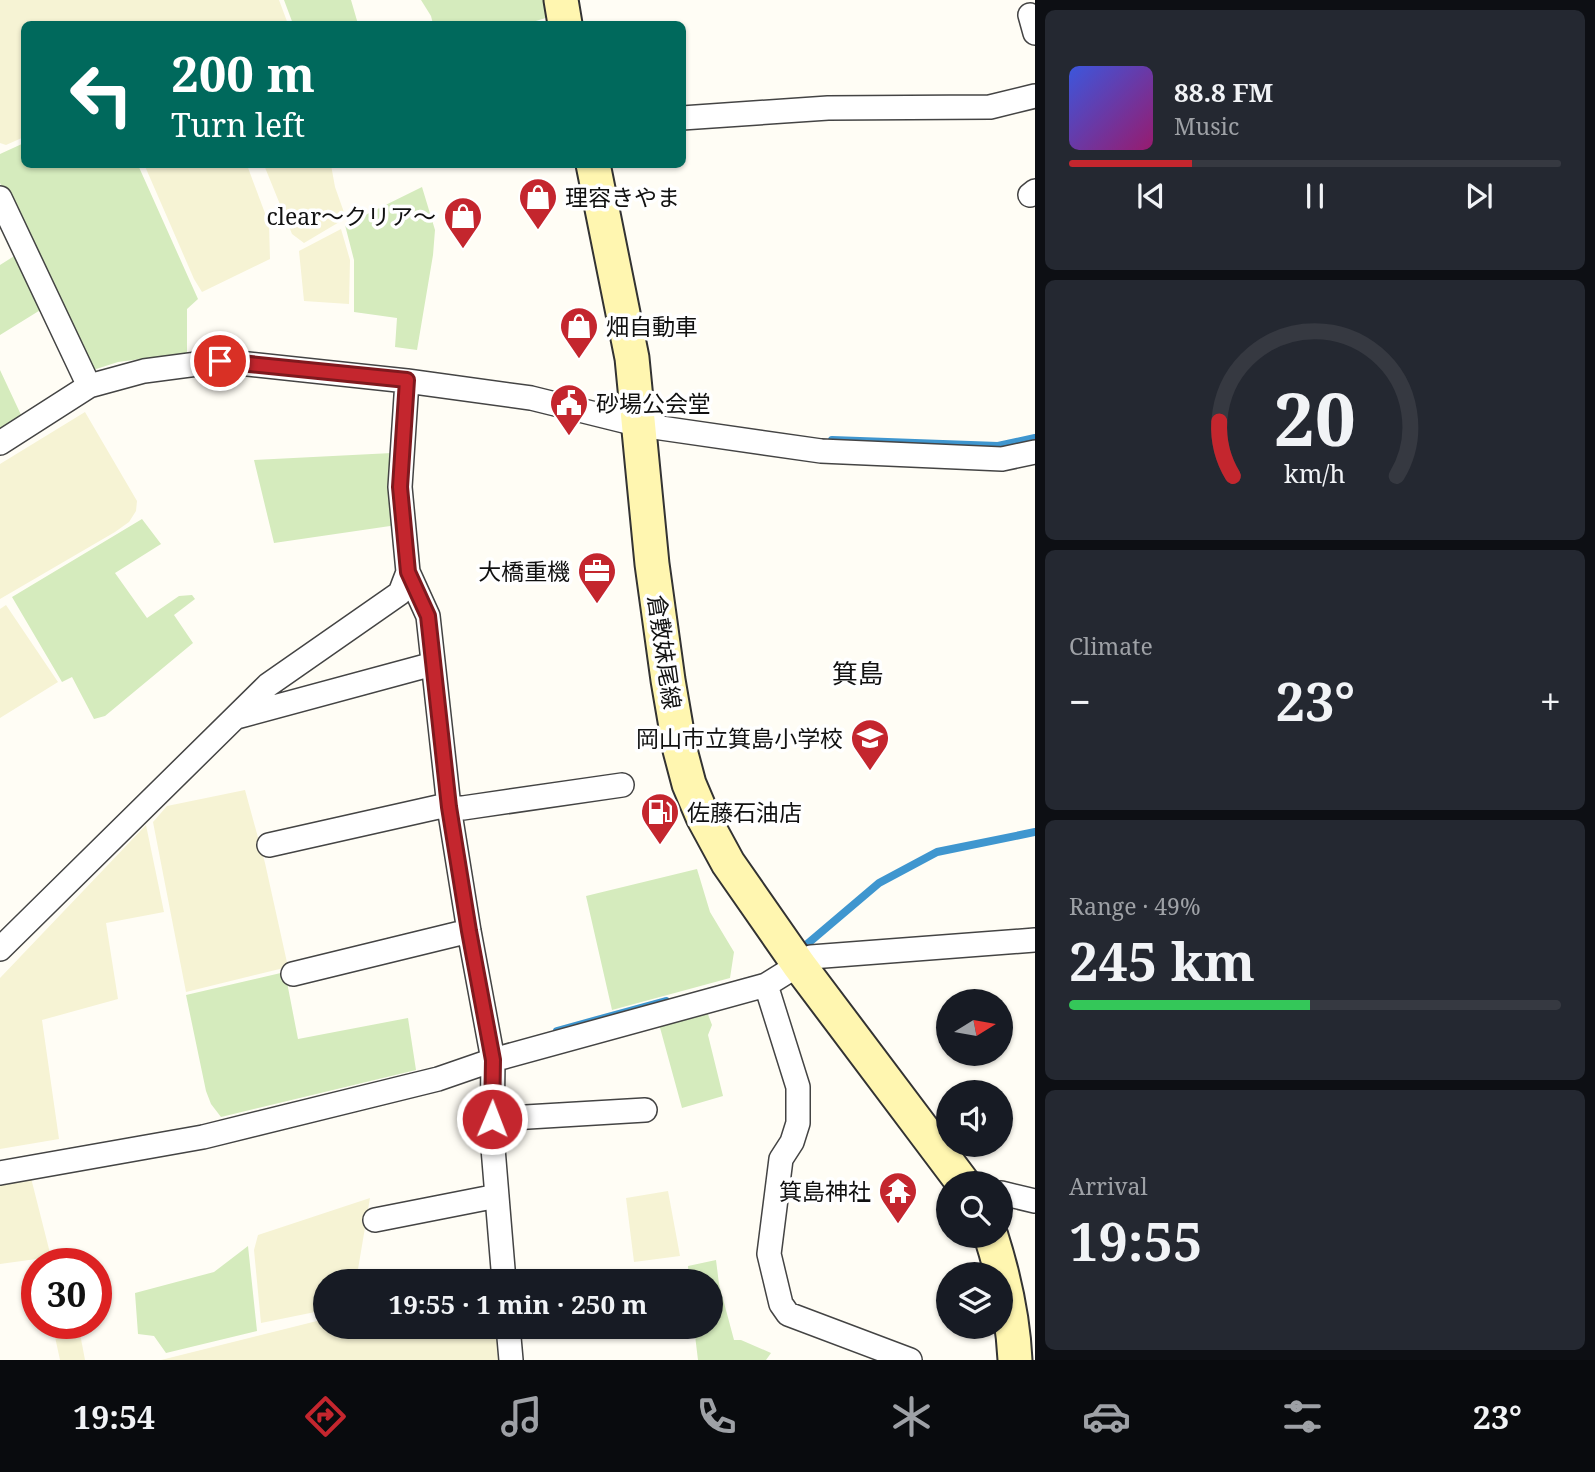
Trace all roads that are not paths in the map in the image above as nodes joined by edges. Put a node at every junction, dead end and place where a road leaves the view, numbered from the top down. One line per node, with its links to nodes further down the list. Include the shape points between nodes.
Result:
1 (561, 0): 2 (main road)
2 (564, 21)
3 (1035, 96): 4 (street, via 990,107 828,108)
4 (686, 118)
5 (594, 168): 9 (main road, 倉敷妹尾線, via 632,358)
6 (0, 198): 8 (street)
7 (407, 380): 8 (street, via 220,361 144,371); 9 (street, via 531,397); 12 (street, via 400,487)
8 (89, 386): 10 (street)
9 (640, 425): 11 (street, via 821,451 1002,458); 21 (main road, 倉敷妹尾線, via 652,564 689,784 728,863)
10 (0, 443)
11 (1035, 452)
12 (408, 572): 13 (street, via 428,616); 14 (street, via 400,593 268,685)
13 (433, 664): 14 (street); 16 (street)
14 (236, 717): 20 (street)
15 (622, 785): 16 (street)
16 (449, 807): 17 (street); 18 (street)
17 (269, 845)
18 (469, 931): 22 (street); 24 (street)
19 (1035, 940): 21 (street, via 811,957)
20 (0, 949)
21 (799, 965): 23 (street); 27 (main road, 倉敷妹尾線)
22 (293, 974)
23 (766, 985): 24 (street); 37 (street, via 798,1087 798,1123 781,1159 769,1254 781,1304 788,1314)
24 (492, 1053): 26 (street); 28 (street, via 438,1079 203,1137)
25 (645, 1110): 26 (street)
26 (492, 1119): 29 (street)
27 (954, 1171)
28 (0, 1173)
29 (497, 1196): 32 (street); 34 (street)
30 (1013, 1196): 31 (street)
31 (1035, 1201)
32 (374, 1220)
33 (995, 1248): 38 (main road, via 1013,1320)
34 (503, 1269)
35 (509, 1339): 36 (street)
36 (511, 1360)
37 (910, 1360)
38 (1015, 1360)

